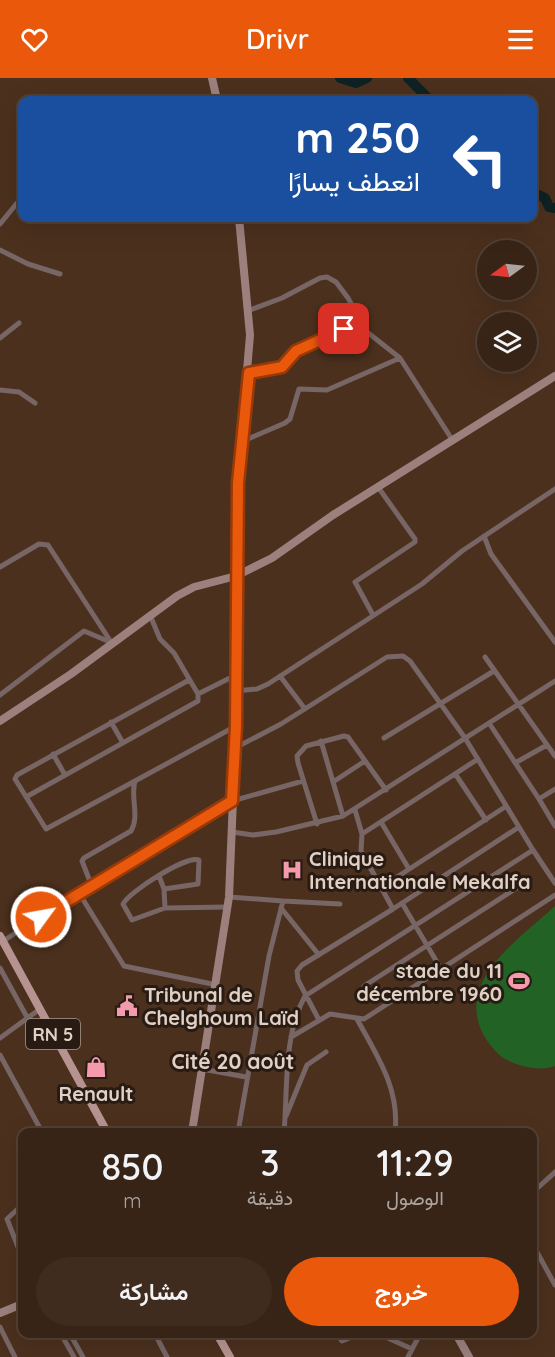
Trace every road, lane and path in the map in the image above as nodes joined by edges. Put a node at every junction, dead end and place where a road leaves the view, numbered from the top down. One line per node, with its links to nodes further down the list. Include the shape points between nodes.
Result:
1 (212, 78): 2 (street)
2 (216, 96)
3 (18, 203): 5 (street)
4 (239, 222): 8 (street)
5 (0, 224)
6 (0, 250): 7 (street)
7 (60, 274)
8 (250, 309): 9 (street, via 327,277 344,292); 13 (street)
9 (361, 321): 12 (street, via 367,332); 13 (street, via 296,351 282,367)
10 (19, 323): 11 (street)
11 (0, 338)
12 (400, 358): 17 (street, via 327,390 299,389 290,419); 18 (street)
13 (249, 373): 17 (street)
14 (555, 376): 18 (street)
15 (0, 390): 16 (street, via 19,392)
16 (35, 403)
17 (241, 441): 23 (street)
18 (453, 441): 19 (street)
19 (378, 487): 23 (street, via 272,558); 25 (street, via 415,542 355,582)
20 (555, 489): 21 (street)
21 (484, 536): 25 (street, via 422,584); 26 (street, via 491,554)
22 (0, 567): 27 (street, via 39,543 48,545)
23 (236, 576): 24 (street, via 194,587); 31 (street)
24 (150, 615): 27 (street); 33 (street, via 160,639 174,653)
25 (373, 615): 32 (street)
26 (552, 632): 28 (street)
27 (111, 642): 37 (street, via 84,631); 41 (street)
28 (555, 642)
29 (485, 657): 30 (street)
30 (494, 671): 38 (street); 39 (street)
31 (236, 675): 35 (street); 36 (street)
32 (280, 676): 35 (street, via 257,689); 40 (street)
33 (189, 680): 36 (street); 42 (street)
34 (555, 681): 39 (street)
35 (236, 691): 44 (street)
36 (198, 694): 48 (street, via 195,703)
37 (0, 695)
38 (441, 703): 40 (street, via 410,661 391,655); 45 (street); 46 (street)
39 (519, 705): 43 (street); 49 (street)
40 (305, 709): 50 (street)
41 (0, 721)
42 (111, 722): 48 (street); 51 (street)
43 (489, 723): 46 (street); 55 (street)
44 (236, 726): 50 (street); 58 (street)
45 (384, 738)
46 (465, 738): 53 (street); 62 (street)
47 (321, 741): 54 (street, via 346,736); 59 (street, via 306,746 297,756); 60 (street)
48 (123, 743): 56 (street)
49 (547, 745): 52 (street); 55 (street)
50 (233, 749): 65 (street)
51 (53, 754): 56 (street); 63 (street, via 16,777)
52 (555, 756)
53 (478, 759): 57 (street); 66 (street)
54 (365, 761): 60 (street); 62 (street)
55 (514, 763): 64 (street)
56 (65, 775): 63 (street)
57 (456, 775): 69 (street); 70 (street)
58 (135, 781): 63 (street, via 46,829); 81 (street, via 135,819 131,831 82,861)
59 (303, 781): 65 (street); 71 (street)
60 (333, 782): 68 (street)
61 (555, 789): 64 (street)
62 (386, 790): 67 (street)
63 (26, 796)
64 (539, 799): 72 (street)
65 (232, 801): 74 (street); 81 (street)
66 (505, 807): 69 (street); 73 (street)
67 (355, 810): 68 (street); 75 (street)
68 (343, 816): 71 (street)
69 (486, 820): 77 (street)
70 (381, 822): 75 (street); 77 (street)
71 (317, 824): 74 (street, via 253,835)
72 (555, 826)
73 (519, 827): 76 (street); 88 (street)
74 (232, 832): 86 (street)
75 (362, 834): 82 (street, via 361,851)
76 (533, 850): 80 (street); 94 (street)
77 (409, 869): 82 (street)
78 (159, 876): 83 (street); 83 (street, via 187,860 199,860 198,884); 91 (street, via 128,897 123,907 132,920)
79 (526, 882): 96 (street)
80 (555, 883)
81 (91, 885): 84 (street)
82 (380, 888): 93 (street)
83 (164, 889): 91 (street)
84 (79, 893): 95 (street); 100 (street, via 124,966)
85 (555, 895): 99 (street)
86 (230, 897): 87 (street); 90 (street)
87 (283, 900): 89 (street); 92 (street)
88 (402, 903): 93 (street); 94 (street)
89 (340, 904)
90 (227, 907): 91 (street); 100 (street)
91 (165, 908)
92 (282, 908): 97 (street); 114 (street)
93 (393, 909): 97 (street)
94 (415, 926): 96 (street); 102 (street)
95 (1, 938): 103 (main road, RN 5)
96 (428, 946): 99 (street); 101 (street)
97 (319, 955): 102 (street, via 297,971)
98 (0, 968): 104 (street)
99 (441, 969): 105 (street, via 364,1019)
100 (217, 985): 112 (street)
101 (364, 986)
102 (305, 996): 106 (street); 107 (street, via 297,1010)
103 (40, 1010): 104 (street); 117 (main road, RN 5)
104 (28, 1018): 108 (street)
105 (357, 1019): 106 (street, via 338,1013); 121 (street, via 393,1091)
106 (319, 1020): 107 (street)
107 (291, 1037): 115 (street)
108 (0, 1038)
109 (326, 1052): 115 (street, via 307,1065)
110 (0, 1055): 111 (street)
111 (6, 1067): 113 (street); 116 (street)
112 (202, 1069): 114 (street); 118 (street)
113 (0, 1071)
114 (246, 1077): 119 (street)
115 (285, 1118): 120 (street)
116 (40, 1128)
117 (105, 1128)
118 (193, 1128)
119 (239, 1128)
120 (284, 1128)
121 (395, 1128)
122 (555, 1172): 123 (street)
123 (537, 1188)
124 (18, 1208): 125 (street, via 7,1218)
125 (18, 1247)
126 (537, 1252): 127 (street)
127 (555, 1285)
128 (18, 1306): 129 (street)
129 (0, 1313)
130 (0, 1327): 139 (street)
131 (64, 1338): 140 (street)
132 (72, 1338): 141 (street)
133 (156, 1338): 142 (street)
134 (219, 1338): 143 (main road)
135 (388, 1338): 138 (street)
136 (418, 1338): 138 (street)
137 (458, 1338): 145 (street)
138 (412, 1349): 144 (street)
139 (15, 1357)
140 (74, 1357)
141 (83, 1357)
142 (167, 1357)
143 (230, 1357)
144 (408, 1357)
145 (469, 1357)

